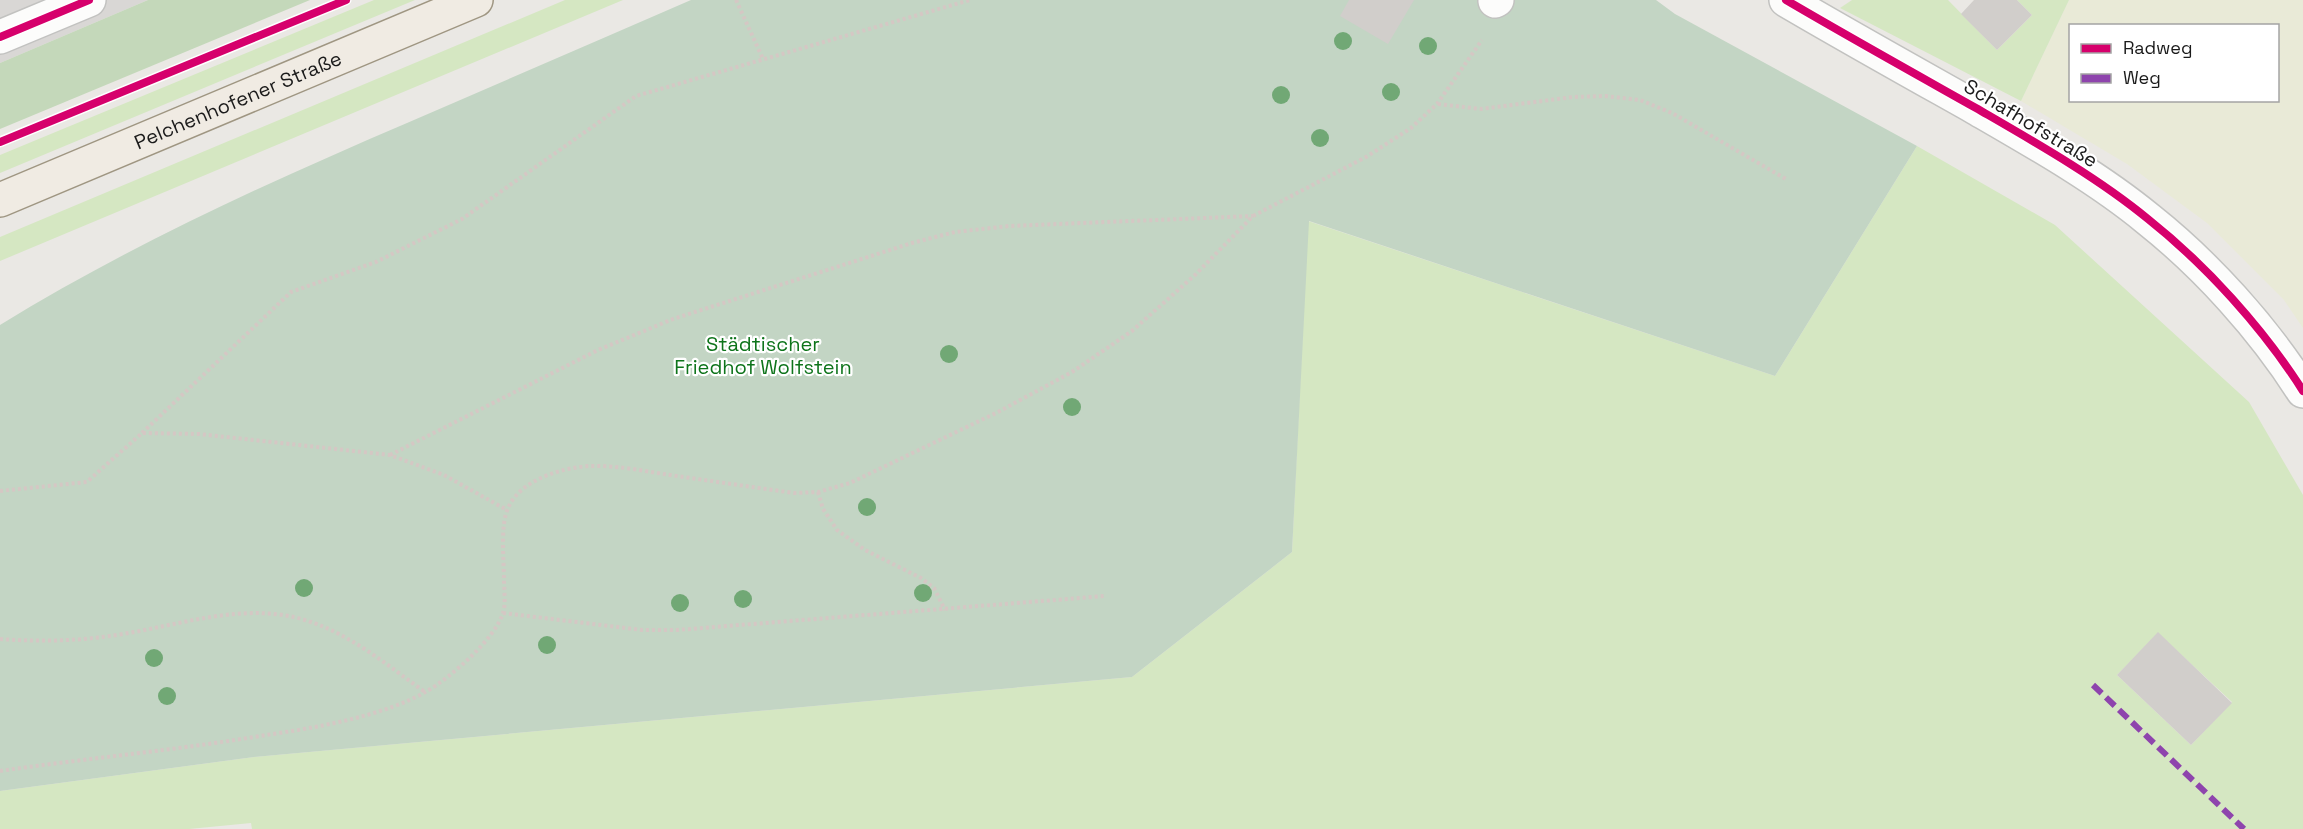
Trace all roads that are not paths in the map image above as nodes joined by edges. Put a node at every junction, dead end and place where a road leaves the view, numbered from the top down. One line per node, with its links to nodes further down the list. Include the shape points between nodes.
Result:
1 (89, 0): 4 (street)
2 (476, 0): 5 (main road, Pelchenhofener Straße)
3 (1786, 0): 6 (street, Schafhofstraße, via 2019,133 2147,218 2227,294)
4 (0, 37)
5 (0, 200)
6 (2303, 391)

